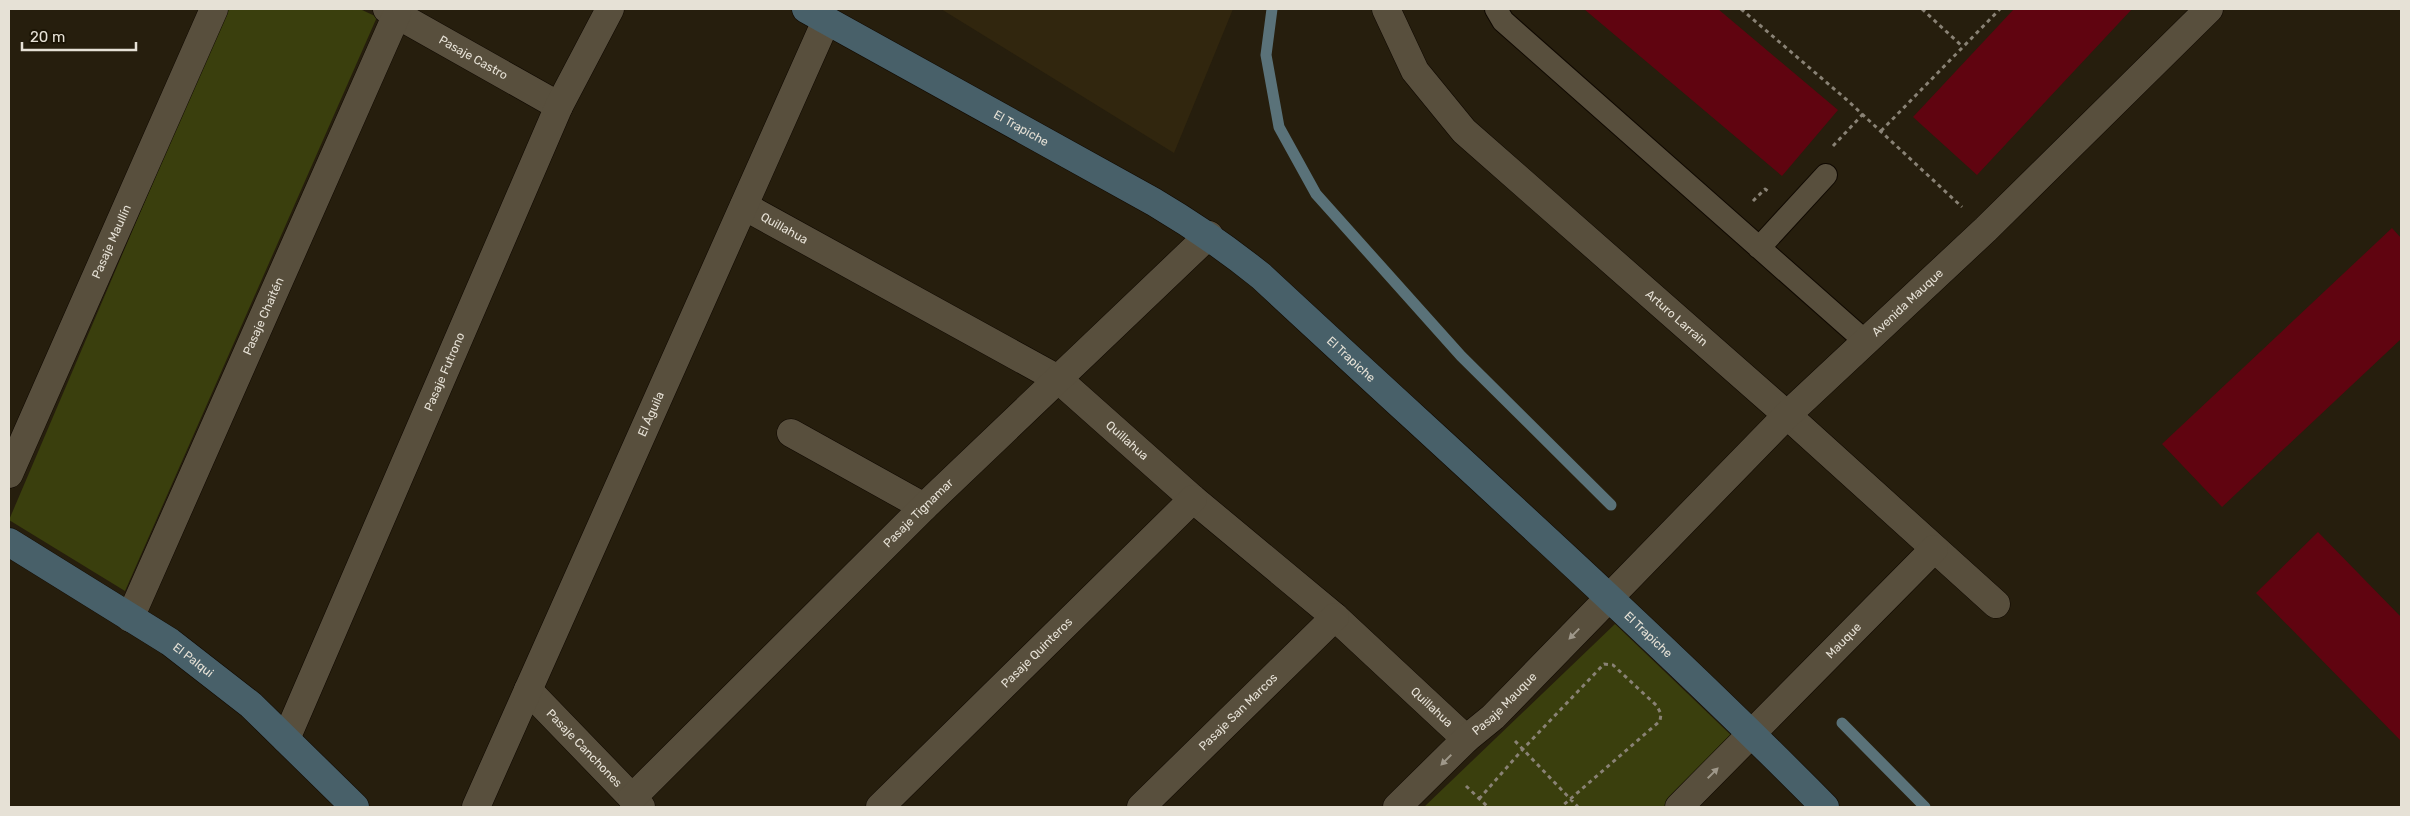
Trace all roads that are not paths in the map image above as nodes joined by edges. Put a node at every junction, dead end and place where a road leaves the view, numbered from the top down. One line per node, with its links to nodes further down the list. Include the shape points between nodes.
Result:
1 (214, 9): 17 (street, Pasaje Maullín)
2 (610, 9): 8 (street, Pasaje Futrono)
3 (1386, 9): 15 (street, Arturo Larrain, via 1415,71 1464,132)
4 (1496, 9): 12 (lane, via 1502,21)
5 (2209, 9): 13 (street, Avenida Mauque, via 1986,229)
6 (392, 12): 8 (street, Pasaje Castro); 25 (street, Pasaje Chaitén)
7 (816, 15): 10 (street, El Águila); 11 (street, El Trapiche)
8 (559, 106): 29 (street, Pasaje Futrono)
9 (1826, 175): 12 (lane)
10 (744, 206): 14 (street, Quillahua); 26 (street, El Águila)
11 (1209, 235): 14 (street, Pasaje Tignamar); 22 (street, El Trapiche, via 1261,276)
12 (1759, 248): 13 (lane)
13 (1866, 342): 15 (street, Avenida Mauque)
14 (1058, 379): 18 (street, Quillahua); 19 (street, Pasaje Tignamar)
15 (1787, 415): 21 (street, Arturo Larrain); 22 (street, Avenida Mauque)
16 (791, 433): 19 (street)
17 (9, 474)
18 (1193, 499): 24 (street, Quillahua); 33 (street, Pasaje Quinteros)
19 (924, 507): 30 (street, Pasaje Tignamar)
20 (9, 542): 25 (street, El Palqui)
21 (1934, 549): 23 (street, Arturo Larrain); 27 (street, Mauque)
22 (1608, 599): 27 (street, El Trapiche); 28 (street, Pasaje Mauque, one-way to 28, via 1493,717)
23 (1996, 604)
24 (1335, 617): 28 (street, Quillahua); 34 (street, Pasaje San Marcos)
25 (130, 618): 29 (street, El Palqui, via 170,642 204,668 251,705)
26 (528, 690): 30 (street, Pasaje Canchones); 32 (street, El Águila)
27 (1753, 734): 36 (street, Mauque, one-way to 27); 37 (street, El Trapiche)
28 (1466, 739): 35 (street, Pasaje Mauque, one-way to 35)
29 (286, 740): 31 (street, El Palqui)
30 (636, 802)
31 (356, 807)
32 (476, 807)
33 (880, 807)
34 (1141, 807)
35 (1397, 807)
36 (1679, 807)
37 (1825, 807)

